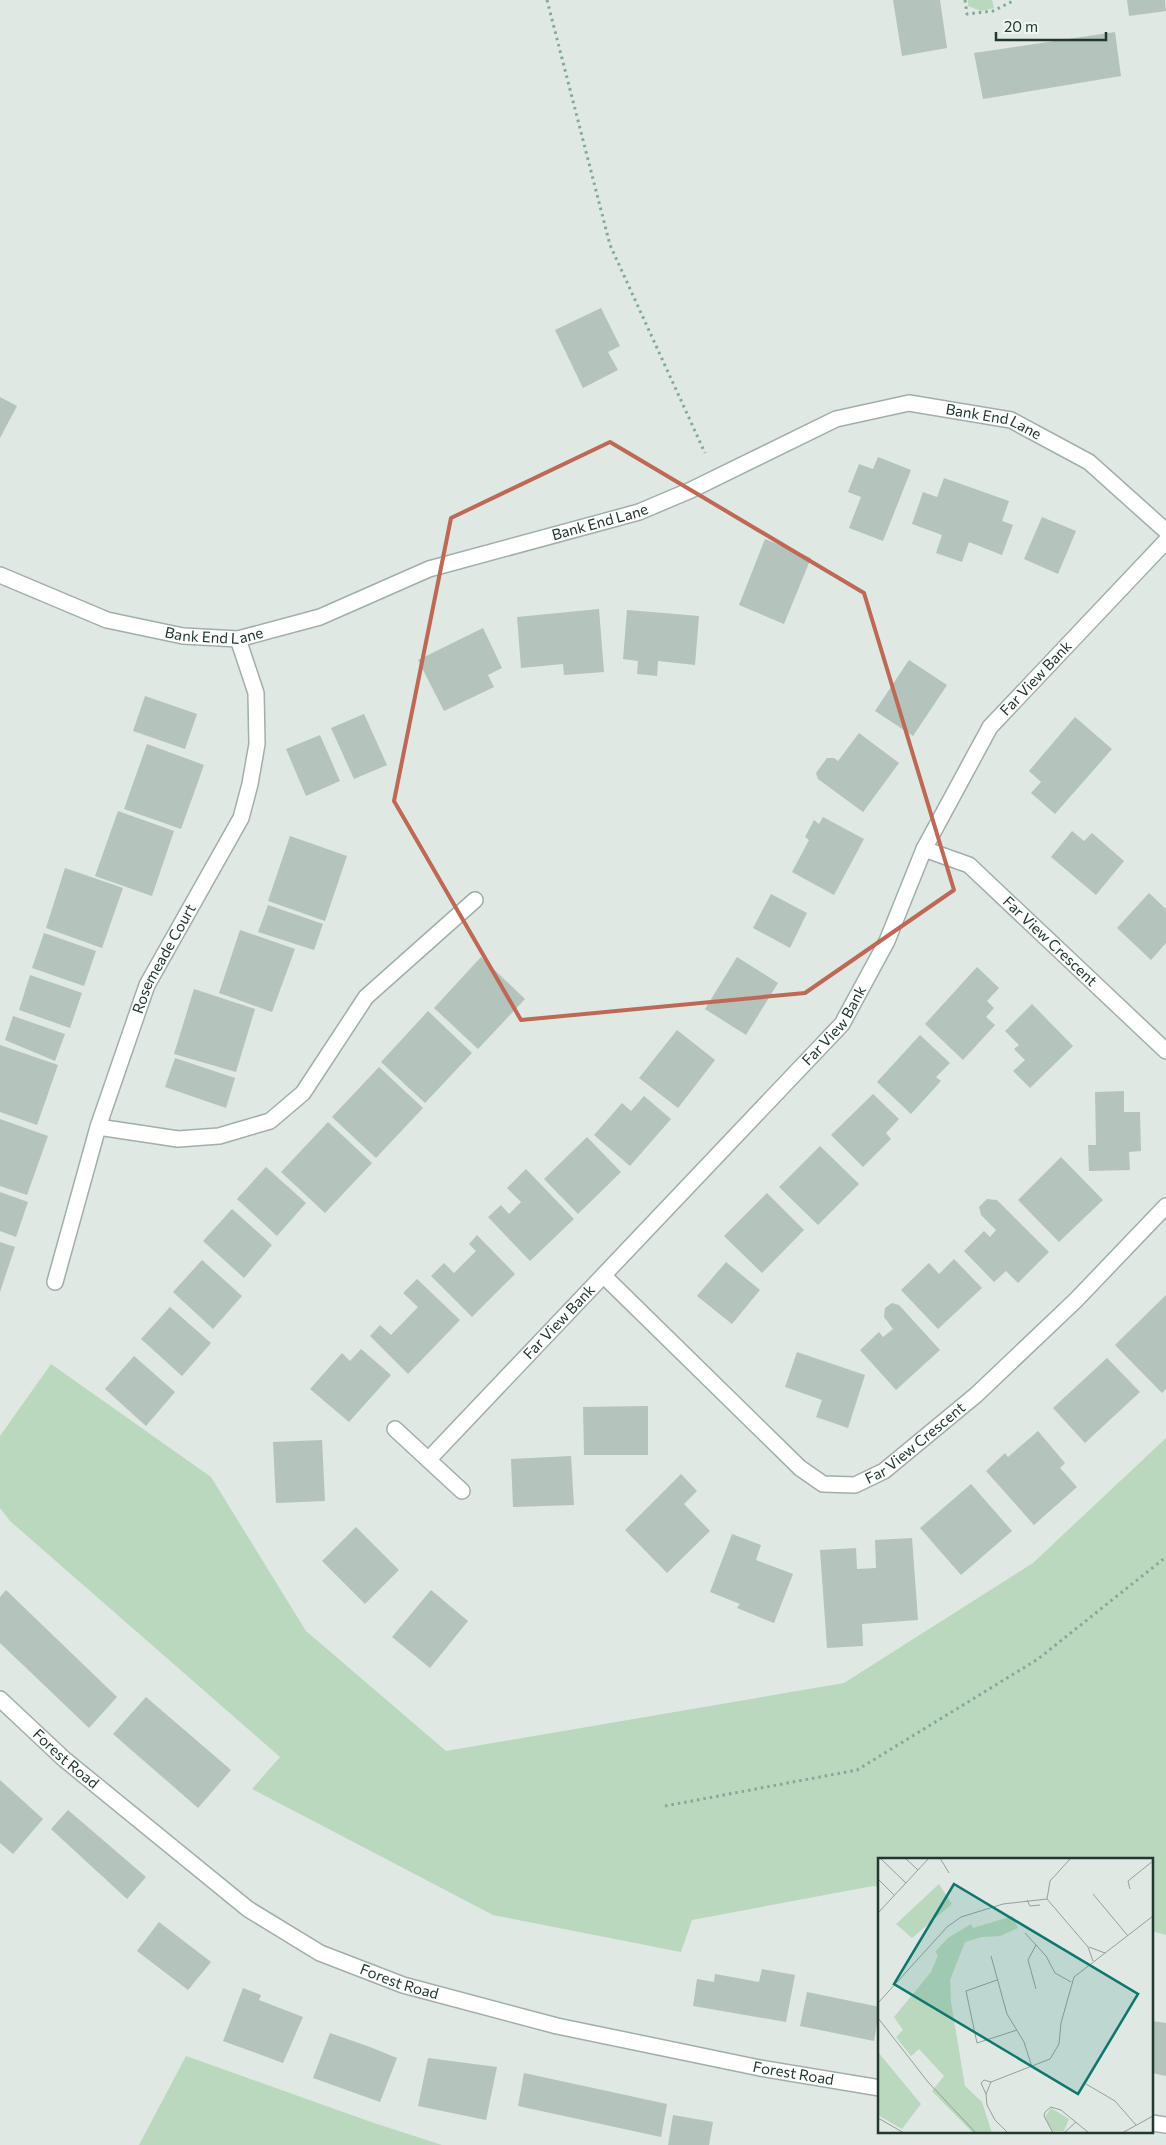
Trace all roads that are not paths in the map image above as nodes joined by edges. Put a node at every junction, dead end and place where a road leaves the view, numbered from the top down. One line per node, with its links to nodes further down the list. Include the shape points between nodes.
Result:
1 (1166, 531): 4 (street, Bank End Lane, via 1089,462 1011,420 908,403 836,418 717,478 639,512 429,569 320,617)
2 (1166, 541): 5 (street, Far View Bank, via 990,727)
3 (0, 576): 4 (street, Bank End Lane, via 107,620 183,636)
4 (238, 639): 8 (street, Rosemeade Court, via 256,692 256,736 250,784 241,818 147,985)
5 (924, 849): 7 (street, Far View Crescent, via 969,865); 10 (street, Far View Bank, via 887,941 842,1024)
6 (475, 900): 8 (street, via 366,997 303,1093 270,1121 219,1136 178,1139)
7 (1166, 1051)
8 (98, 1127): 11 (street, Rosemeade Court)
9 (1166, 1206): 10 (street, Far View Crescent, via 1076,1300 976,1395 884,1471 855,1486 823,1484 800,1468)
10 (604, 1276): 13 (street, Far View Bank)
11 (55, 1282)
12 (395, 1428): 13 (street)
13 (429, 1459): 14 (street)
14 (462, 1491)
15 (0, 1700): 16 (street, Forest Road, via 64,1759 248,1909 320,1953 403,1985 557,2026 760,2068)
16 (878, 2088)

